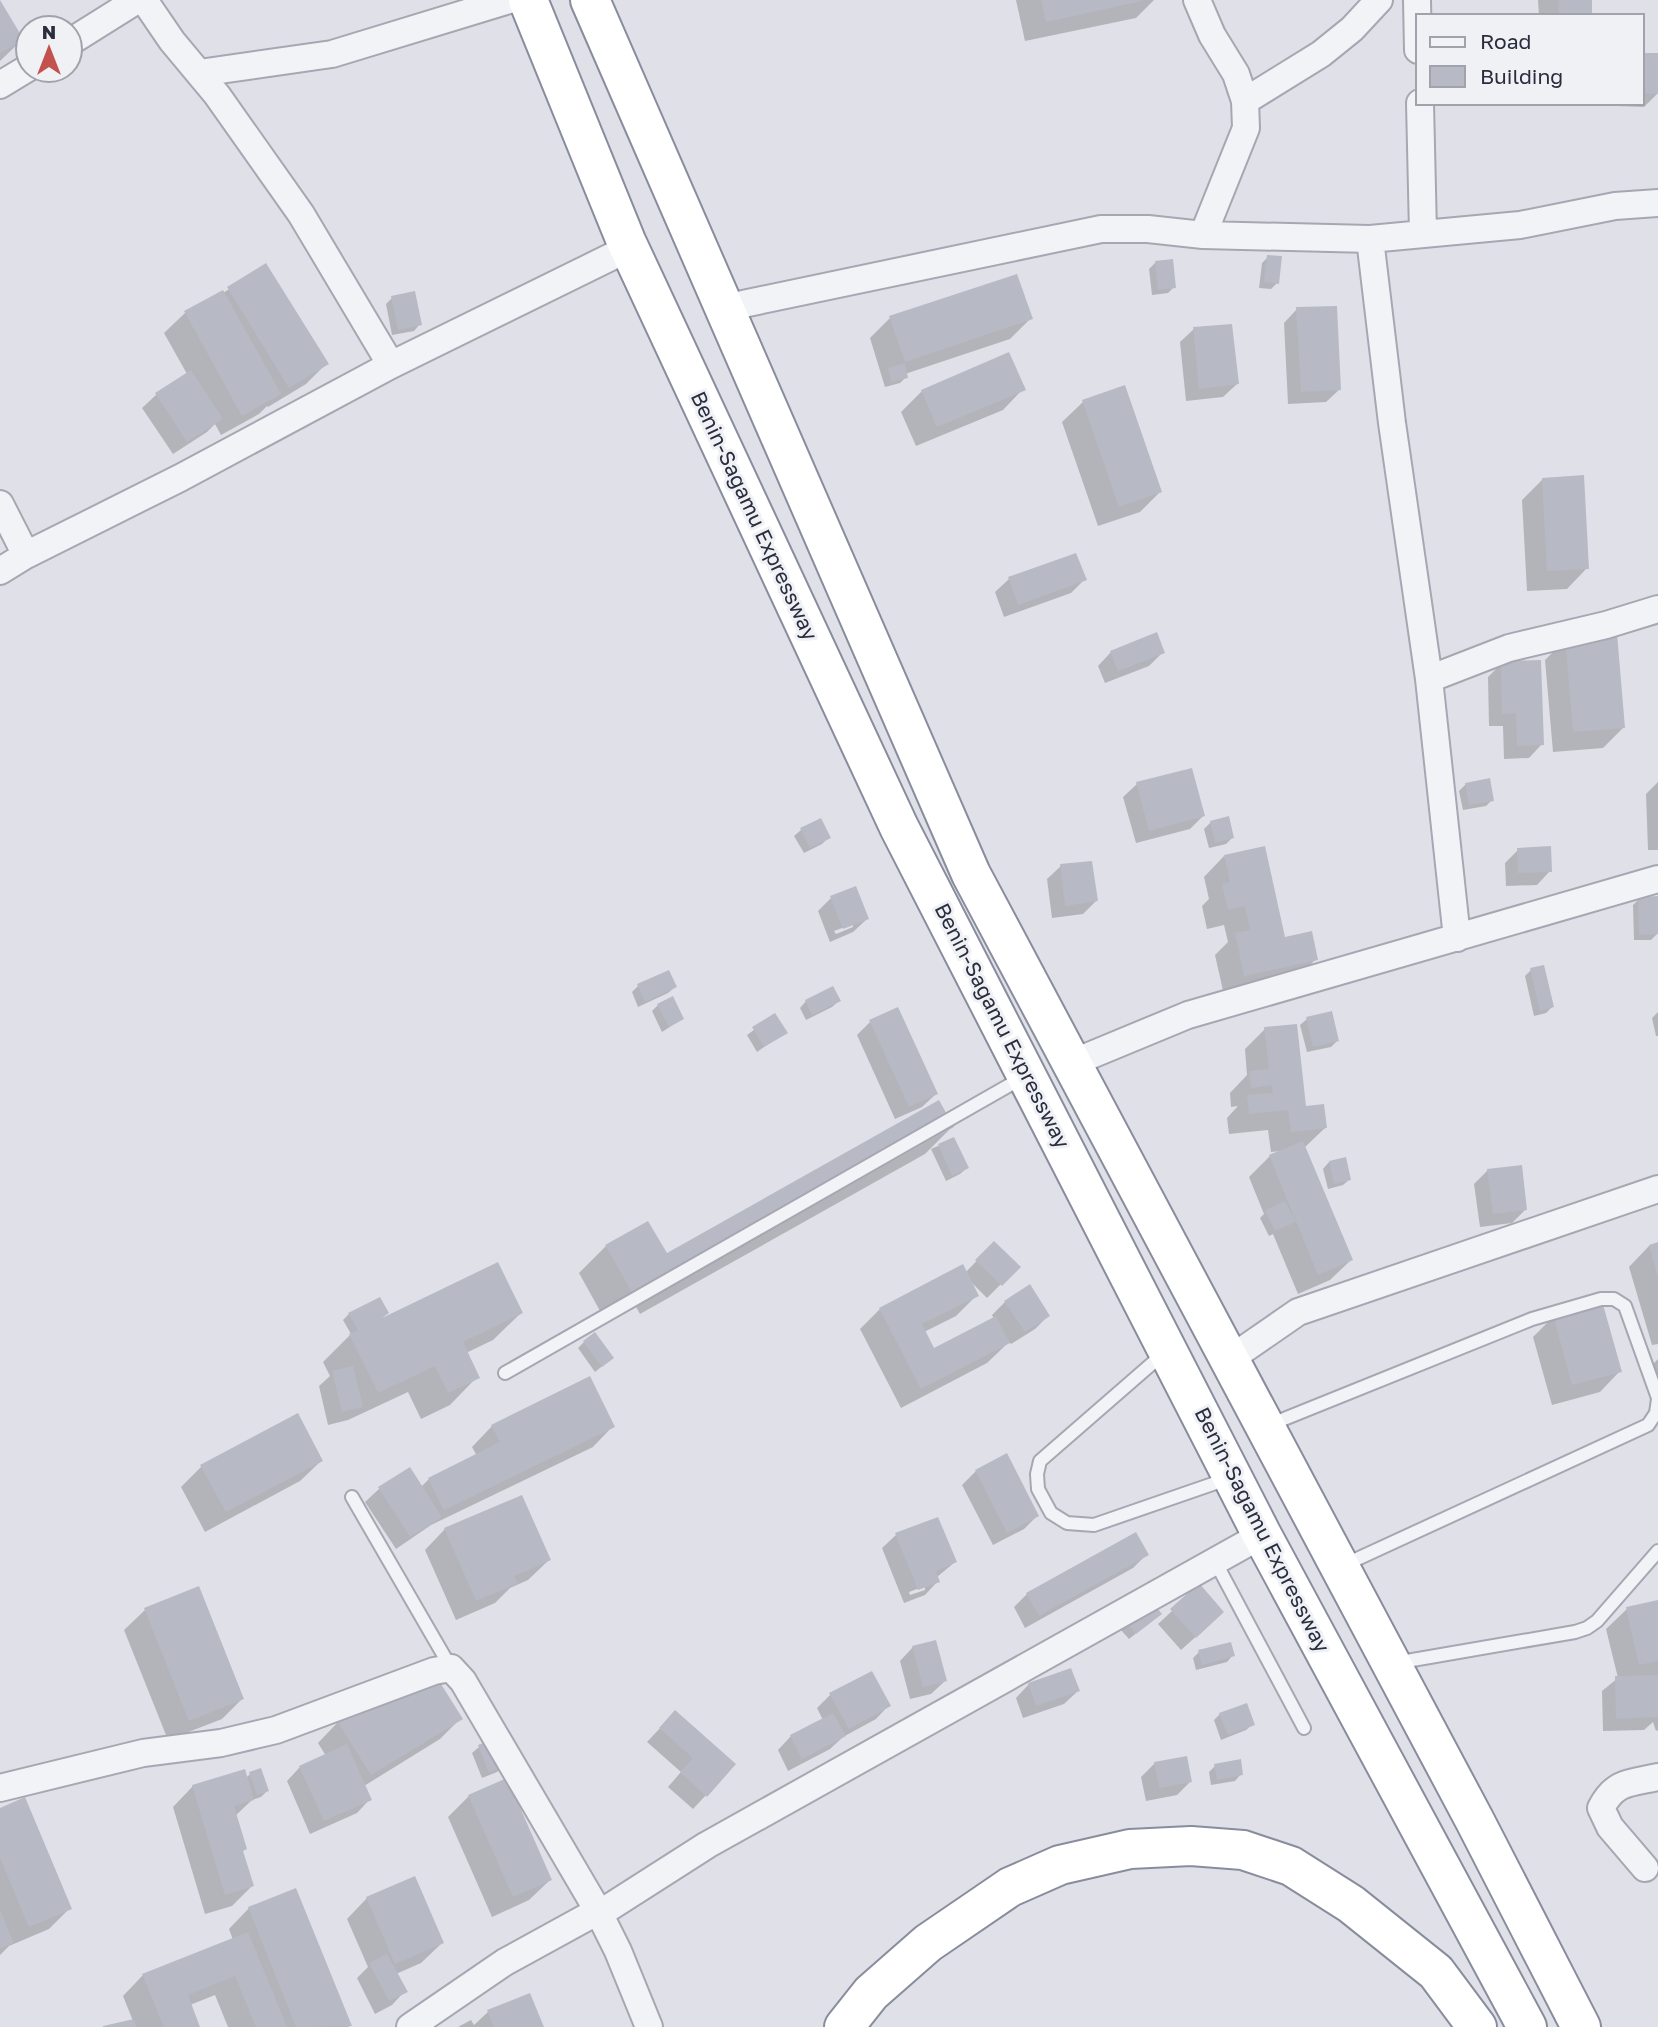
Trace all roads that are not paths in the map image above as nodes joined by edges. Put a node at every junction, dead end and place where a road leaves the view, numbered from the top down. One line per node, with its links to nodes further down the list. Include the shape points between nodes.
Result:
1 (137, 0): 8 (street)
2 (144, 0): 9 (street)
3 (509, 0): 9 (street, via 332,54)
4 (528, 0): 16 (highway, Benin-Sagamu Expressway)
5 (590, 0): 17 (highway)
6 (1197, 0): 10 (street)
7 (1379, 0): 10 (street, via 1321,54)
8 (84, 33)
9 (199, 73): 18 (street, via 301,214)
10 (1245, 101): 14 (street, via 1246,128)
11 (1419, 105): 13 (street)
12 (1658, 204): 13 (street, via 1615,206 1520,225)
13 (1423, 233): 15 (street)
14 (1203, 235): 15 (street); 17 (street, via 1101,229)
15 (1370, 239): 23 (street)
16 (629, 248): 18 (street); 27 (highway, Benin-Sagamu Expressway, via 899,827)
17 (724, 308): 26 (highway, via 971,874)
18 (391, 365): 20 (street)
19 (0, 504): 20 (street)
20 (26, 555): 21 (street)
21 (0, 571)
22 (1658, 609): 23 (street, via 1509,648)
23 (1429, 679): 25 (street)
24 (1658, 879): 25 (street)
25 (1457, 938): 26 (street, via 1188,1015)
26 (1072, 1063): 30 (highway)
27 (1027, 1075): 29 (highway, Benin-Sagamu Expressway); 31 (lane)
28 (1658, 1189): 30 (street, via 1298,1312)
29 (1169, 1349): 34 (highway, Benin-Sagamu Expressway); 34 (lane, via 1040,1461 1038,1489 1051,1513 1067,1523 1094,1525)
30 (1230, 1359): 33 (highway)
31 (505, 1373)
32 (1657, 1406): 33 (lane, via 1625,1306 1614,1299 1601,1299 1532,1319); 39 (lane, via 1648,1425)
33 (1265, 1426): 39 (highway)
34 (1233, 1477): 36 (highway, Benin-Sagamu Expressway)
35 (352, 1497): 41 (lane)
36 (1262, 1535): 38 (street); 51 (highway, Benin-Sagamu Expressway)
37 (1658, 1551): 40 (lane, via 1587,1628)
38 (1216, 1563): 42 (lane); 46 (street, via 719,1838)
39 (1340, 1567): 40 (highway)
40 (1391, 1664): 52 (highway)
41 (451, 1668): 44 (street, via 275,1730 221,1743 143,1753); 46 (street, via 464,1681)
42 (1304, 1728)
43 (1658, 1777): 45 (street, via 1621,1786 1608,1794 1601,1808 1610,1827)
44 (0, 1788)
45 (1645, 1868)
46 (598, 1911): 47 (street, via 505,1962); 48 (street)
47 (410, 2027)
48 (649, 2027)
49 (844, 2027): 50 (highway, via 871,1993 928,1943 1010,1887 1060,1865 1118,1852 1191,1846 1243,1850 1291,1866 1351,1904 1436,1972)
50 (1477, 2027)
51 (1527, 2027)
52 (1581, 2027)

